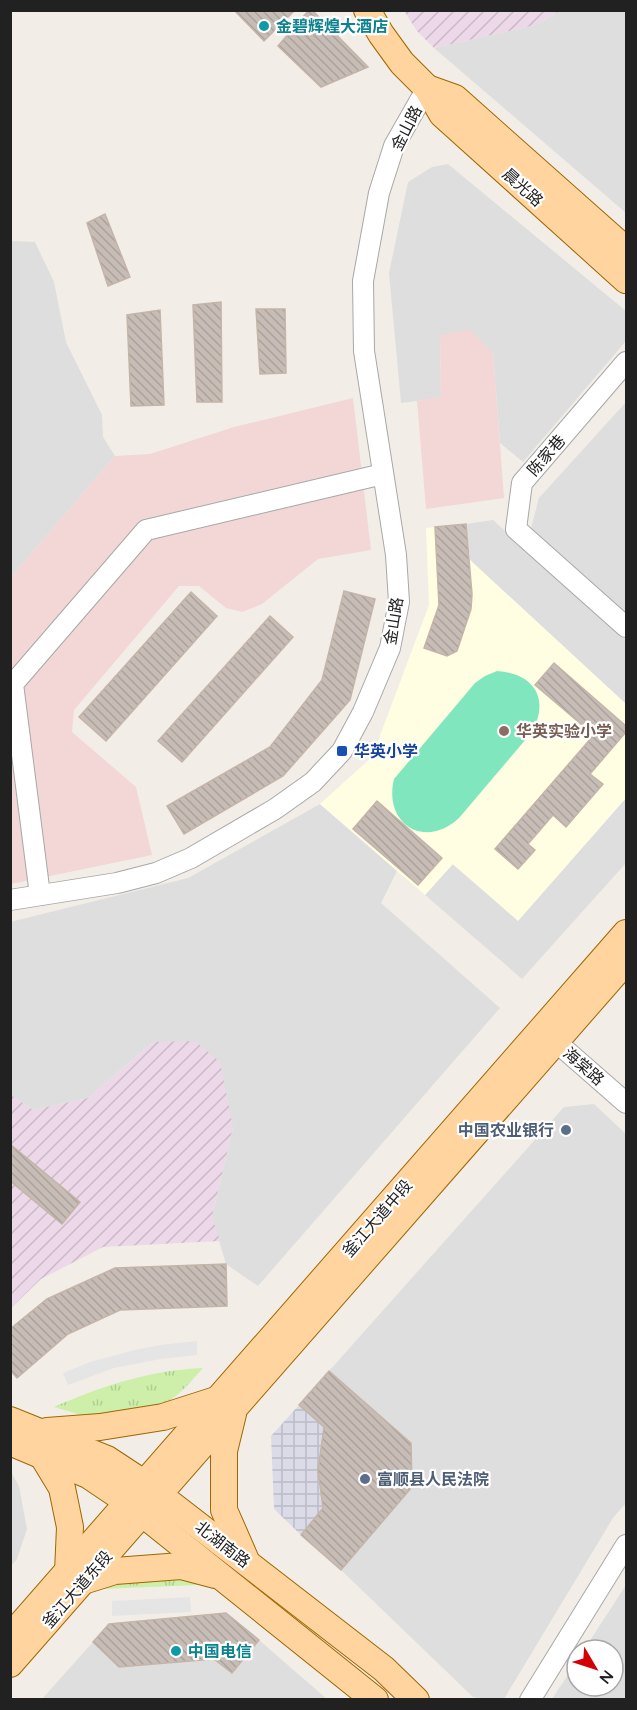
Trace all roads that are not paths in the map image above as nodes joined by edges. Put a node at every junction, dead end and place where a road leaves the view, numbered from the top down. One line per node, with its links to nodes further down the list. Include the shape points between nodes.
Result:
1 (367, 10): 2 (main road, 晨光路, via 402,63)
2 (427, 88): 3 (main road, 晨光路, via 455,98); 4 (main road, 晨光路, via 442,114); 6 (street, 金山路, via 394,146 379,193 363,281 364,351)
3 (627, 250)
4 (627, 280)
5 (627, 362): 7 (street, 陈家巷, via 522,483 516,529)
6 (383, 474): 8 (street, 金山路, via 399,602 390,648 342,751 313,782 275,809 191,858 156,873 117,883); 8 (street, via 146,530 13,684)
7 (627, 627)
8 (40, 895): 9 (street, 金山路)
9 (10, 900)
10 (627, 933): 12 (main road, 釜江大道中段)
11 (627, 961): 12 (main road, 釜江大道中段)
12 (549, 1036): 13 (street, 海棠路); 14 (main road, 釜江大道中段)
13 (627, 1103)
14 (227, 1404): 17 (main road, via 100,1427); 18 (main road, 釜江大道中段); 20 (main road, via 224,1510)
15 (10, 1420): 17 (main road, 北湖南路)
16 (10, 1442): 17 (main road, 北湖南路)
17 (41, 1443): 18 (main road, 北湖南路, via 88,1475); 21 (main road, via 62,1488)
18 (144, 1498): 20 (main road, 北湖南路); 21 (main road, 釜江大道东段); 22 (main road, 北湖南路)
19 (627, 1545): 27 (street)
20 (246, 1562): 26 (main road, 北湖南路, via 384,1669)
21 (75, 1577): 22 (main road, via 181,1566); 23 (main road, 釜江大道东段); 24 (main road, 釜江大道东段)
22 (224, 1578): 25 (main road, 北湖南路)
23 (10, 1637)
24 (10, 1664)
25 (375, 1700)
26 (416, 1700)
27 (530, 1700)

